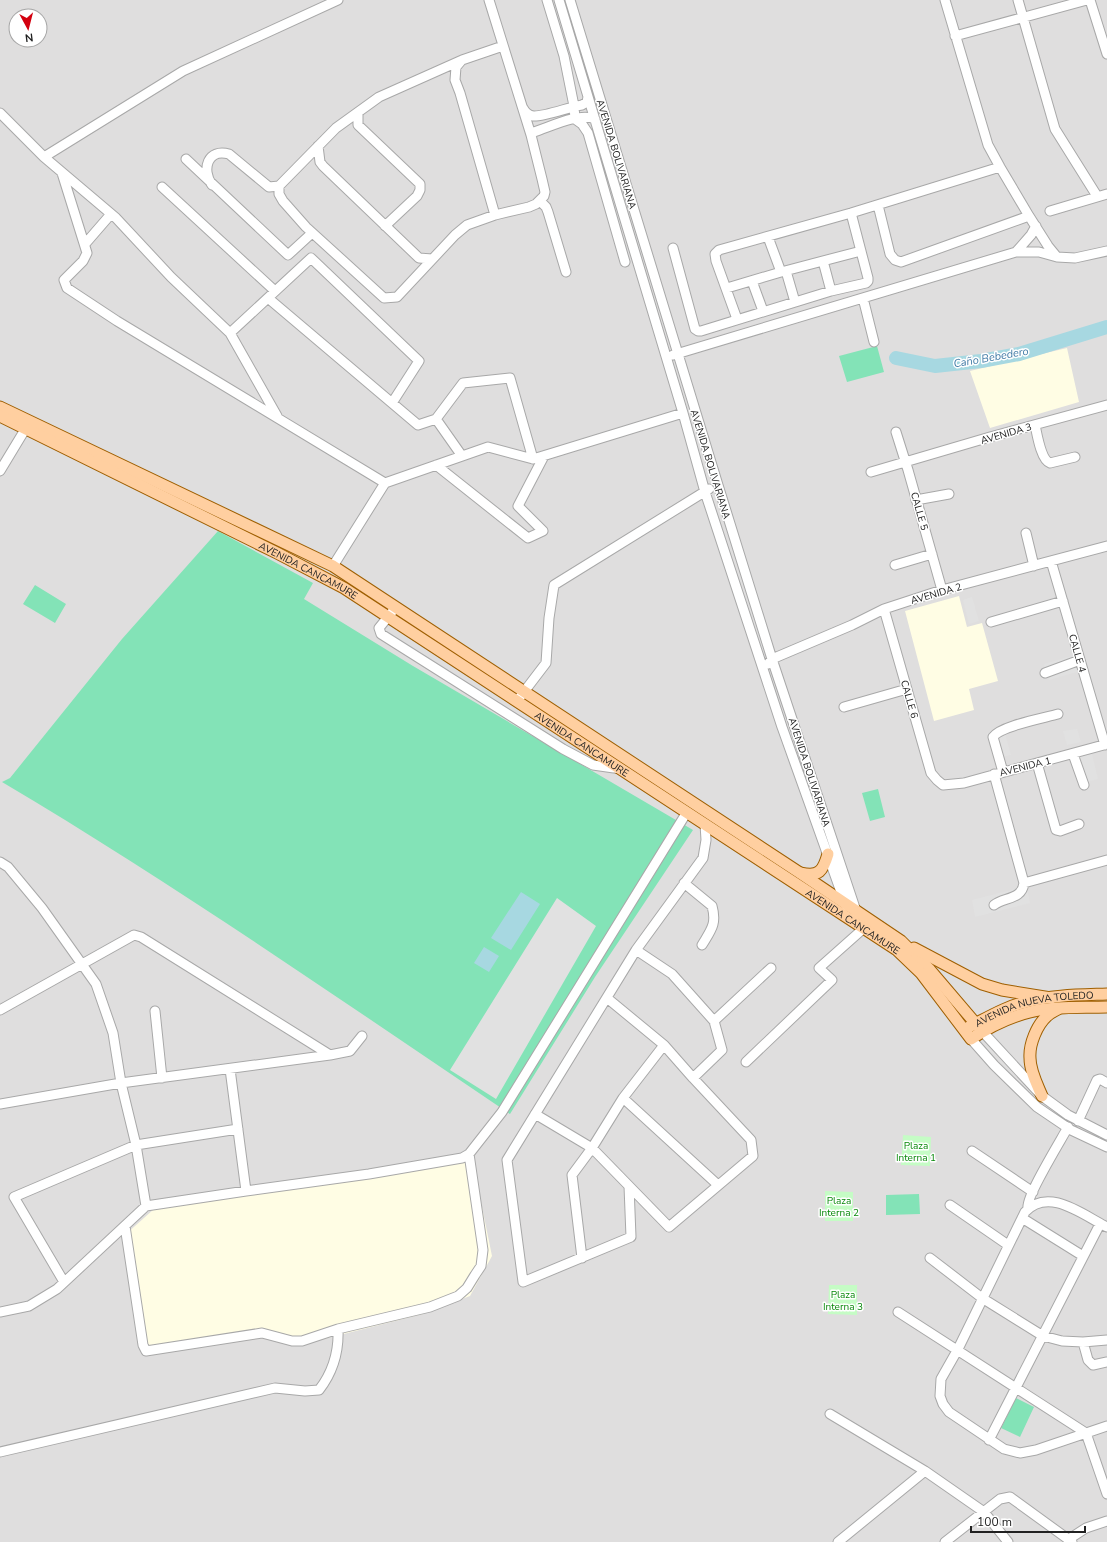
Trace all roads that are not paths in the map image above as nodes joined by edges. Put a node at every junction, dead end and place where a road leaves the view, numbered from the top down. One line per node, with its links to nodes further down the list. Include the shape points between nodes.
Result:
1 (338, 0): 23 (street, via 183,71)
2 (489, 0): 11 (street)
3 (547, 0): 15 (street, via 564,56)
4 (559, 0): 14 (street, AVENIDA BOLIVARIANA)
5 (570, 0): 68 (street, AVENIDA BOLIVARIANA)
6 (945, 0): 10 (street)
7 (1018, 0): 9 (street)
8 (1088, 0): 9 (street); 12 (street)
9 (1023, 18): 10 (street); 33 (street, via 1055,129)
10 (955, 36): 27 (street, via 988,145)
11 (504, 46): 13 (street); 16 (street)
12 (1107, 54)
13 (462, 60): 17 (street, via 379,97); 39 (street, via 456,67 455,80)
14 (588, 97): 15 (street, via 587,102); 20 (street, AVENIDA BOLIVARIANA)
15 (574, 106): 16 (street, via 534,116 525,112); 19 (street)
16 (523, 108): 21 (street)
17 (358, 112): 22 (street, via 336,128); 41 (street, via 358,125 420,184 417,196)
18 (0, 113): 23 (street)
19 (575, 119): 20 (street); 21 (street); 54 (street, via 588,133)
20 (595, 119): 69 (street, AVENIDA BOLIVARIANA)
21 (531, 135): 34 (street, via 545,192)
22 (318, 146): 25 (street); 26 (street)
23 (44, 157): 28 (street)
24 (186, 159): 29 (street)
25 (304, 161): 26 (street); 30 (street)
26 (320, 162): 41 (street)
27 (1000, 167): 35 (street); 40 (street)
28 (62, 173): 38 (street); 45 (street)
29 (212, 185): 30 (street, via 206,172 207,163 217,154 226,153 269,187); 43 (street, via 288,255)
30 (279, 186): 43 (street, via 279,194 283,201)
31 (162, 187): 61 (street)
32 (1107, 194): 33 (street)
33 (1097, 196): 36 (street)
34 (540, 201): 39 (street, via 528,207); 56 (street, via 548,212)
35 (878, 205): 37 (street); 40 (street, via 890,254 901,262)
36 (1050, 211)
37 (851, 213): 44 (street); 47 (street)
38 (111, 214): 45 (street); 66 (street, via 171,277)
39 (495, 215): 52 (street, via 468,225)
40 (1029, 216): 42 (street)
41 (385, 226): 51 (street)
42 (1036, 226): 49 (street); 50 (street)
43 (312, 234): 55 (street, via 384,298 397,297)
44 (768, 237): 57 (street); 59 (street, via 719,250 715,254)
45 (85, 244): 75 (street, via 86,256 64,280 67,288)
46 (673, 248): 65 (street, via 695,329 701,331)
47 (861, 251): 53 (street); 60 (street, via 868,281)
48 (1107, 251): 50 (street, via 1075,258)
49 (1016, 252): 50 (street, via 1039,252); 62 (street)
50 (1057, 257)
51 (420, 258): 52 (street); 55 (street)
52 (432, 259): 55 (street)
53 (824, 261): 57 (street); 60 (street)
54 (626, 262)
55 (421, 271)
56 (566, 272)
57 (783, 272): 58 (street); 63 (street)
58 (752, 281): 59 (street); 64 (street)
59 (727, 288): 65 (street)
60 (831, 291): 63 (street)
61 (271, 294): 66 (street); 70 (street); 70 (street, via 311,258 419,361)
62 (863, 298): 67 (street); 68 (street)
63 (795, 302): 64 (street)
64 (763, 311): 65 (street)
65 (737, 319)
66 (230, 332): 75 (street)
67 (874, 342)
68 (678, 354): 69 (street); 89 (street, AVENIDA BOLIVARIANA)
69 (666, 357): 73 (street, AVENIDA BOLIVARIANA)
70 (392, 403): 76 (street, via 418,425)
71 (1107, 405): 78 (street, AVENIDA 3)
72 (0, 407): 77 (main road, AVENIDA CANCAMURE)
73 (683, 413): 81 (street); 90 (street, AVENIDA BOLIVARIANA)
74 (0, 416): 77 (main road, AVENIDA CANCAMURE)
75 (278, 418): 88 (street)
76 (436, 419): 80 (street); 83 (street, via 463,383 510,378)
77 (28, 425): 86 (street); 94 (main road, AVENIDA CANCAMURE); 96 (main road, AVENIDA CANCAMURE)
78 (1035, 425): 82 (street, via 1047,462); 84 (street, AVENIDA 3)
79 (896, 432): 84 (street, CALLE 5)
80 (462, 456): 83 (street, via 488,447); 85 (street)
81 (544, 456): 83 (street); 85 (street, via 518,506 543,531 528,538)
82 (1075, 457)
83 (533, 459)
84 (906, 461): 87 (street, AVENIDA 3); 92 (street, CALLE 5)
85 (436, 465): 88 (street)
86 (0, 471)
87 (871, 472)
88 (386, 483): 99 (street)
89 (718, 485): 90 (street); 109 (street, AVENIDA BOLIVARIANA)
90 (705, 492): 108 (street, AVENIDA BOLIVARIANA); 114 (street, via 554,585 546,663)
91 (949, 494): 92 (street)
92 (916, 500): 97 (street, CALLE 5)
93 (1026, 533): 101 (street)
94 (283, 542): 96 (street); 99 (main road, AVENIDA CANCAMURE)
95 (1107, 546): 98 (street, AVENIDA 2)
96 (277, 553): 106 (main road, AVENIDA CANCAMURE, via 344,588)
97 (932, 554): 100 (street); 102 (street, CALLE 5)
98 (1051, 561): 101 (street, AVENIDA 2); 103 (street, CALLE 4)
99 (333, 566): 104 (main road, AVENIDA CANCAMURE)
100 (896, 566)
101 (1034, 566): 102 (street, AVENIDA 2)
102 (942, 590): 105 (street, AVENIDA 2)
103 (1063, 601): 107 (street); 110 (street, CALLE 4)
104 (396, 608): 106 (street); 114 (main road, AVENIDA CANCAMURE)
105 (884, 609): 109 (street, AVENIDA 2); 113 (street, CALLE 6)
106 (388, 617): 115 (main road, AVENIDA CANCAMURE); 121 (street, via 379,628 381,634 563,749 593,765)
107 (991, 622)
108 (758, 655): 109 (street); 111 (street, AVENIDA BOLIVARIANA)
109 (772, 659): 111 (street); 138 (street, AVENIDA BOLIVARIANA)
110 (1080, 660): 112 (street); 118 (street, CALLE 4)
111 (763, 671): 130 (street, AVENIDA BOLIVARIANA)
112 (1046, 673)
113 (907, 689): 116 (street); 125 (street, CALLE 6, via 931,773)
114 (525, 691): 115 (street); 123 (main road, AVENIDA CANCAMURE)
115 (517, 701): 121 (main road, AVENIDA CANCAMURE)
116 (844, 707)
117 (1058, 714): 122 (street, via 1007,727 995,734)
118 (1106, 744): 119 (street, AVENIDA 1)
119 (1073, 754): 120 (street, AVENIDA 1); 126 (street)
120 (1037, 763): 122 (street, AVENIDA 1); 129 (street, via 1056,830)
121 (621, 769): 124 (main road, AVENIDA CANCAMURE)
122 (998, 773): 125 (street, AVENIDA 1, via 964,783); 135 (street)
123 (651, 775): 124 (street); 133 (main road, AVENIDA CANCAMURE)
124 (644, 784): 127 (main road, AVENIDA CANCAMURE)
125 (943, 785)
126 (1084, 785)
127 (687, 812): 128 (main road, AVENIDA CANCAMURE); 175 (street, via 502,1112)
128 (705, 824): 134 (street, via 703,858); 138 (main road, AVENIDA CANCAMURE)
129 (1079, 824)
130 (828, 854): 133 (main road, via 820,871 815,874); 136 (street, AVENIDA BOLIVARIANA)
131 (1107, 860): 135 (street)
132 (0, 862): 142 (street, via 8,867 42,908)
133 (800, 873): 136 (main road, AVENIDA CANCAMURE)
134 (684, 883): 140 (street, via 712,906 714,911 714,926); 141 (street)
135 (1024, 883): 137 (street, via 1018,895 1000,900)
136 (845, 902): 138 (main road, AVENIDA CANCAMURE)
137 (994, 905)
138 (858, 920): 139 (main road, AVENIDA CANCAMURE); 153 (main road, AVENIDA CANCAMURE, via 897,950 920,973); 157 (street, via 819,968 832,980)
139 (901, 942): 146 (main road, via 982,984); 152 (main road, AVENIDA CANCAMURE, via 930,970)
140 (702, 945)
141 (636, 950): 145 (street); 151 (street, via 672,974)
142 (81, 964): 149 (street); 156 (street, via 134,935 141,937); 161 (street, via 96,984 106,1012 113,1033)
143 (771, 968): 151 (street)
144 (1107, 994): 146 (main road, AVENIDA NUEVA TOLEDO)
145 (607, 998): 155 (street); 166 (street)
146 (1051, 998): 152 (main road, AVENIDA NUEVA TOLEDO, via 1026,1002 1002,1011)
147 (1107, 1007): 148 (main road, AVENIDA NUEVA TOLEDO)
148 (1058, 1009): 152 (main road, AVENIDA NUEVA TOLEDO, via 1031,1012); 163 (main road, via 1048,1015 1039,1026 1031,1048 1032,1072)
149 (0, 1010)
150 (155, 1011): 159 (street)
151 (714, 1021): 160 (street, via 722,1050)
152 (979, 1028): 153 (main road, AVENIDA NUEVA TOLEDO); 163 (street, AVENIDA CANCAMURE)
153 (968, 1034): 168 (street, AVENIDA CANCAMURE, via 994,1065 1037,1108)
154 (362, 1036): 156 (street, via 350,1051)
155 (664, 1045): 160 (street); 164 (street)
156 (330, 1055): 158 (street)
157 (746, 1062)
158 (230, 1069): 159 (street); 169 (street)
159 (162, 1078): 161 (street)
160 (692, 1078): 176 (street, via 751,1140 753,1156)
161 (121, 1083): 165 (street); 171 (street)
162 (1107, 1083): 167 (street, via 1098,1080)
163 (1042, 1096): 167 (street, AVENIDA CANCAMURE)
164 (622, 1098): 173 (street); 176 (street)
165 (0, 1104)
166 (535, 1114): 173 (street); 188 (street, via 507,1160 523,1282)
167 (1078, 1121): 170 (street, AVENIDA CANCAMURE)
168 (1068, 1127): 172 (street, AVENIDA CANCAMURE); 179 (street)
169 (238, 1129): 171 (street); 178 (street)
170 (1107, 1135)
171 (136, 1145): 181 (street); 190 (street, via 14,1197)
172 (1107, 1147)
173 (592, 1148): 177 (street); 188 (street, via 572,1175)
174 (972, 1151): 179 (street)
175 (469, 1154): 178 (street, via 455,1160); 194 (street, via 482,1254 481,1266 467,1288 458,1296 430,1307)
176 (718, 1185): 177 (street, via 669,1227)
177 (629, 1186): 188 (street, via 631,1237)
178 (246, 1191): 181 (street)
179 (1033, 1192): 182 (street)
180 (950, 1205): 186 (street)
181 (146, 1206): 185 (street)
182 (1028, 1208): 183 (street); 184 (street, via 1050,1201 1069,1207)
183 (1022, 1218): 186 (street); 187 (street)
184 (1103, 1225): 187 (street)
185 (125, 1226): 190 (street); 194 (street, via 146,1351 262,1333 302,1341)
186 (1008, 1245): 191 (street)
187 (1083, 1256): 195 (street)
188 (582, 1258)
189 (930, 1258): 191 (street)
190 (64, 1282): 192 (street, via 30,1306)
191 (982, 1298): 195 (street); 198 (street)
192 (0, 1312)
193 (898, 1312): 198 (street)
194 (338, 1329): 205 (street, via 339,1342 334,1364 319,1390 305,1392 275,1388)
195 (1044, 1336): 197 (street, via 1062,1341); 200 (street)
196 (1107, 1340): 197 (street)
197 (1083, 1342): 199 (street, via 1088,1360 1093,1365)
198 (958, 1349): 200 (street); 204 (street, via 941,1379 940,1396 949,1412)
199 (1107, 1362)
200 (1016, 1387): 203 (street); 204 (street)
201 (830, 1414): 206 (street)
202 (1107, 1426): 203 (street)
203 (1086, 1433): 204 (street, via 1020,1453 1004,1449); 207 (street)
204 (989, 1440)
205 (0, 1452)
206 (925, 1471): 208 (street); 211 (street)
207 (1107, 1494)
208 (984, 1512): 210 (street, via 1000,1499 1010,1497); 212 (street); 213 (street)
209 (1107, 1521): 210 (street, via 1086,1528)
210 (1070, 1541)
211 (838, 1542)
212 (945, 1542)
213 (1008, 1542)

